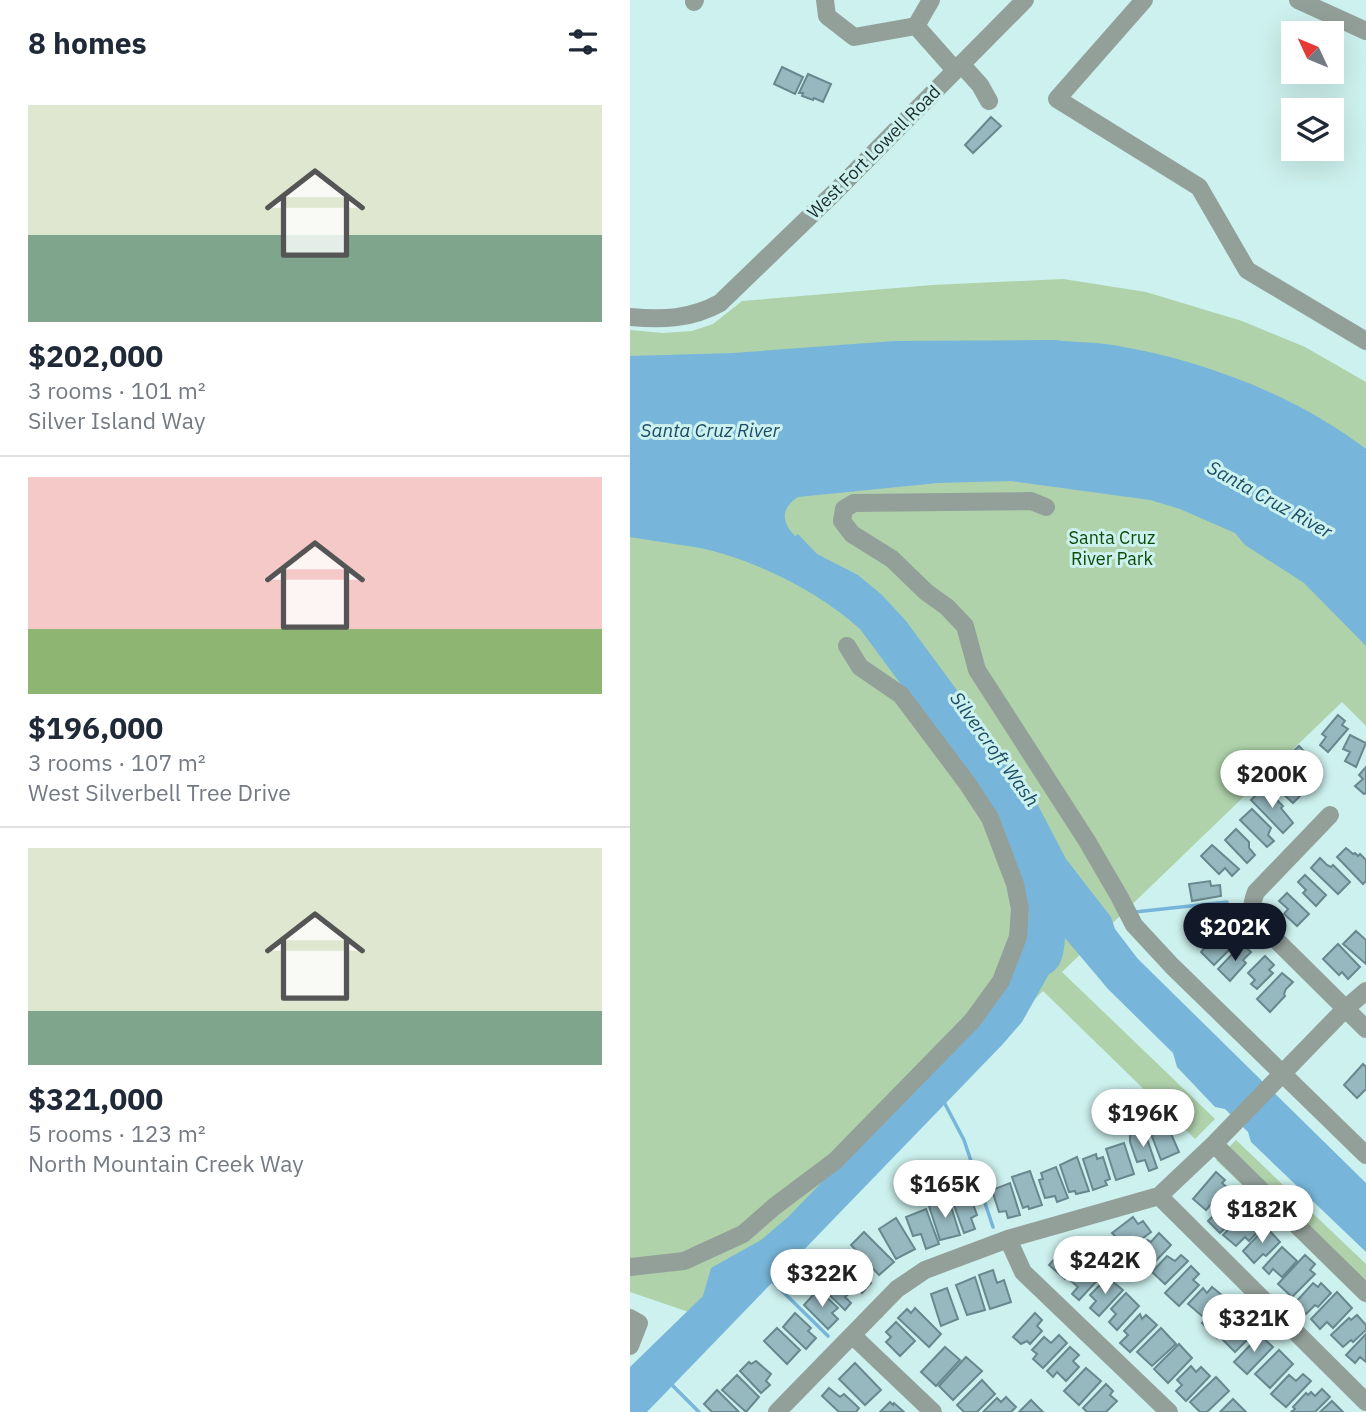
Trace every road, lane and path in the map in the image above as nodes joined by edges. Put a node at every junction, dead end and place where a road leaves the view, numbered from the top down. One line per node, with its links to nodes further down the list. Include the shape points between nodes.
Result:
1 (825, 0): 6 (street, via 827,16 854,37)
2 (931, 0): 6 (street)
3 (1025, 0): 8 (street, West Fort Lowell Road)
4 (1144, 0): 11 (street, via 1057,99 1199,187 1247,270)
5 (1298, 0): 7 (street)
6 (916, 26): 8 (street)
7 (1366, 31)
8 (958, 67): 9 (street, via 981,85); 10 (street, West Fort Lowell Road, via 720,303 684,317)
9 (989, 101)
10 (630, 317)
11 (1366, 341)
12 (1046, 507): 18 (street, via 1031,501 854,503 844,509 842,521 852,534 892,559 965,626 977,670 1087,841 1134,925)
13 (847, 646): 23 (street, via 860,667 901,695 990,818 1015,884 1020,909 1018,937 1001,981 972,1021 835,1161 743,1234 684,1261)
14 (1330, 815): 16 (street, via 1249,904 1258,922)
15 (1366, 991): 16 (street)
16 (1345, 1009): 17 (street); 18 (street)
17 (1366, 1029)
18 (1281, 1072): 19 (street); 20 (street)
19 (1214, 1144): 21 (street); 24 (street)
20 (1366, 1154)
21 (1159, 1196): 22 (street); 28 (street)
22 (1008, 1239): 26 (street, via 925,1270 897,1289); 31 (street, via 1023,1272)
23 (630, 1267)
24 (1366, 1293)
25 (630, 1318): 27 (street, via 639,1323)
26 (852, 1335): 29 (street); 30 (street)
27 (630, 1346)
28 (1366, 1402)
29 (777, 1412)
30 (933, 1412)
31 (1169, 1412)

